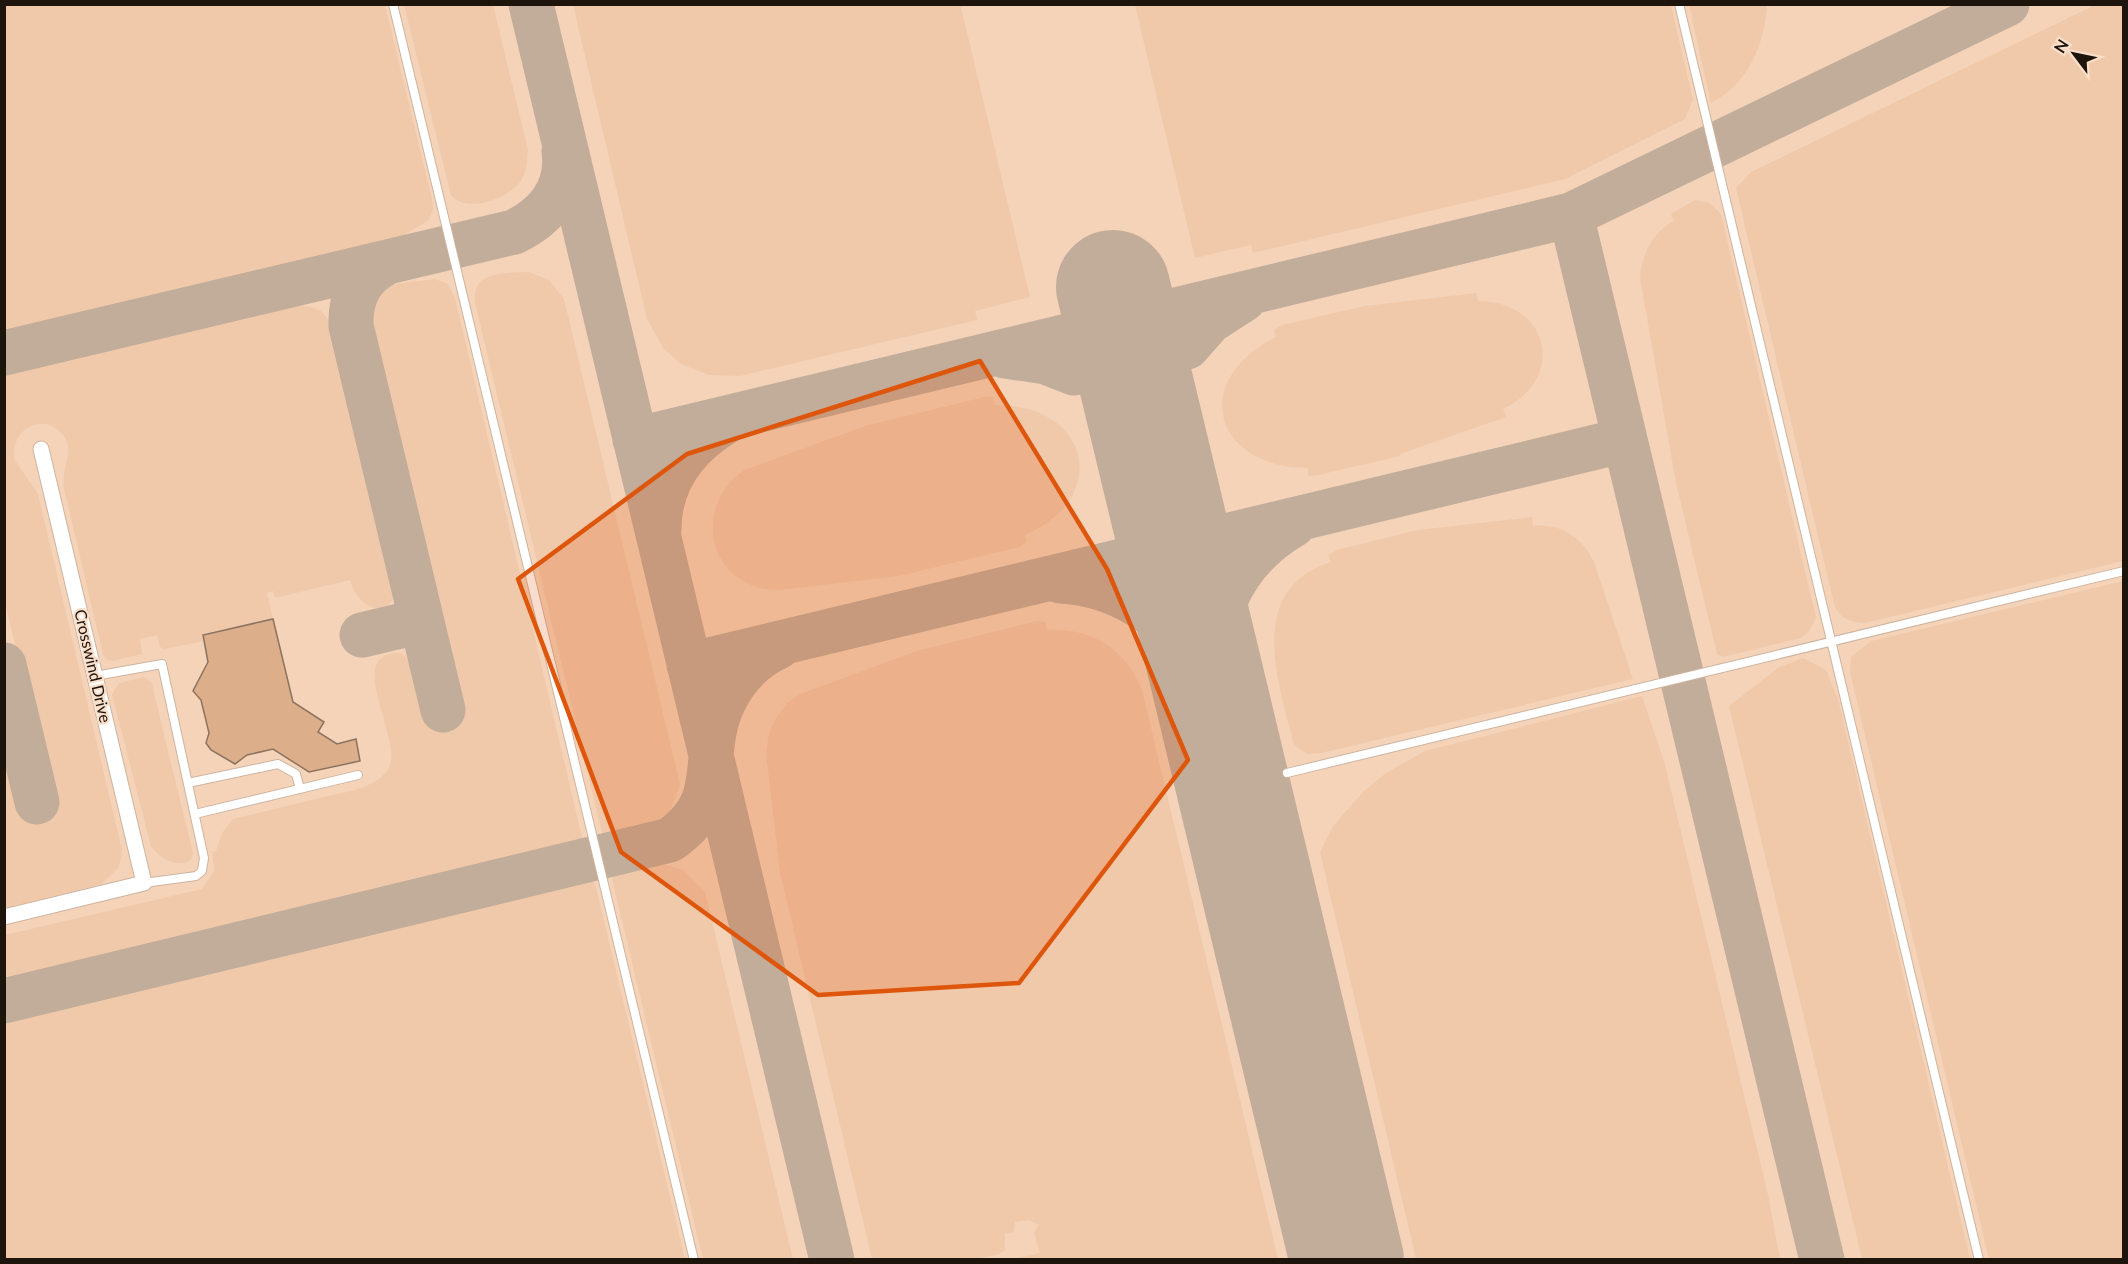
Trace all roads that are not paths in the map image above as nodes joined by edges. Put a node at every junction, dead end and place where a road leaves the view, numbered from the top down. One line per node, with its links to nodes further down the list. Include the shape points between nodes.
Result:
1 (393, 4): 14 (lane)
2 (1679, 4): 5 (lane)
3 (41, 448): 6 (street, Crosswind Drive)
4 (2124, 571): 5 (lane)
5 (1831, 640): 7 (lane); 15 (lane)
6 (95, 676): 9 (lane, via 162,664); 12 (street, Crosswind Drive)
7 (1287, 773)
8 (358, 775): 10 (lane)
9 (188, 783): 10 (lane, via 278,764 296,774); 11 (lane)
10 (300, 789): 11 (lane)
11 (195, 814): 12 (lane, via 204,858 202,871 196,876)
12 (144, 884): 13 (street)
13 (4, 917)
14 (694, 1260)
15 (1979, 1260)

